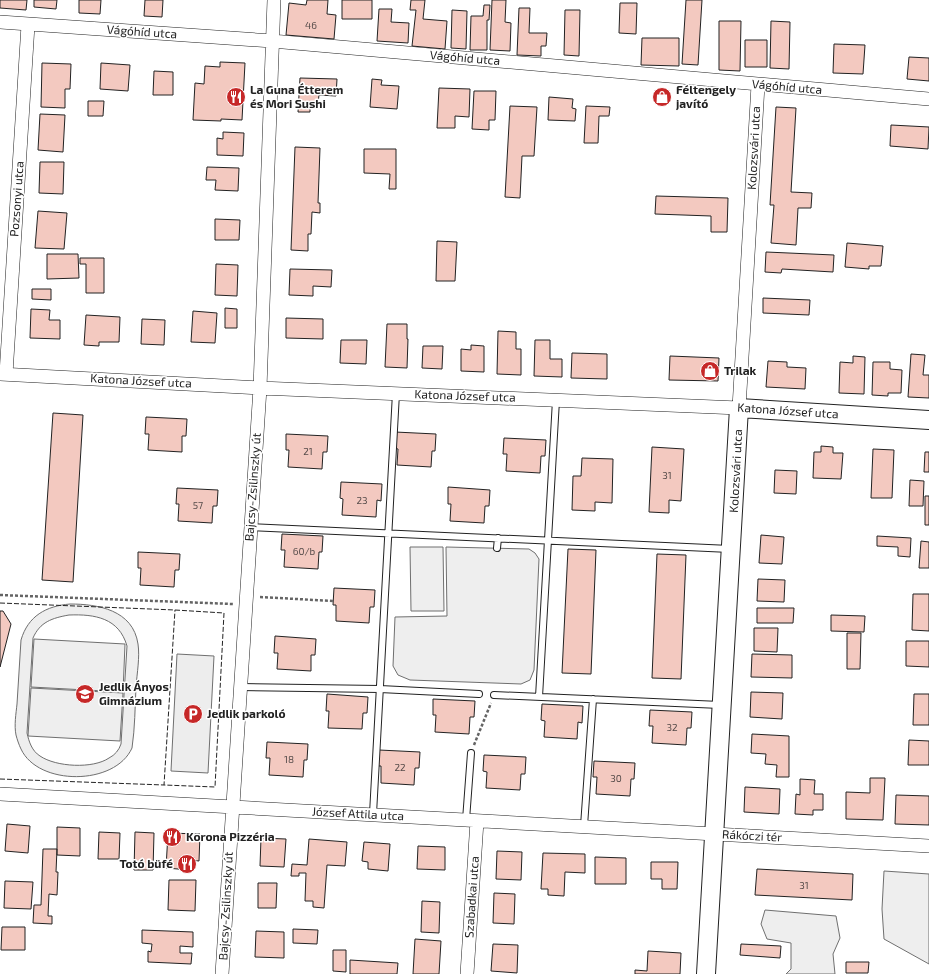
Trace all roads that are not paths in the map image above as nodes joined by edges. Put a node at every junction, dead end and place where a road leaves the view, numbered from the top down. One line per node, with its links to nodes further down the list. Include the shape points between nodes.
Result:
1 (274, 0): 4 (street, Bajcsy-Zsilinszky út)
2 (0, 22): 3 (street, Vágóhíd utca)
3 (28, 25): 4 (street, Vágóhíd utca); 7 (street, Pozsonyi utca)
4 (272, 41): 5 (street, Vágóhíd utca); 8 (street, Bajcsy-Zsilinszky út)
5 (758, 84): 6 (street, Vágóhíd utca); 11 (street, Kolozsvári utca)
6 (929, 99)
7 (3, 374): 8 (street, Katona József utca)
8 (260, 388): 9 (street, Katona József utca); 13 (street, Bajcsy-Zsilinszky út)
9 (396, 393): 10 (street, Katona József utca); 14 (lane)
10 (556, 400): 11 (street, Katona József utca); 16 (lane)
11 (739, 408): 12 (street, Katona József utca); 18 (street, Kolozsvári utca)
12 (929, 420)
13 (250, 527): 14 (lane); 19 (street, Bajcsy-Zsilinszky út)
14 (388, 534): 15 (lane); 20 (lane)
15 (498, 538): 16 (lane); 17 (lane)
16 (548, 541): 18 (lane); 23 (lane)
17 (497, 548)
18 (731, 549): 25 (street, Kolozsvári utca)
19 (240, 688): 20 (lane); 28 (street, Bajcsy-Zsilinszky út)
20 (380, 689): 21 (lane); 29 (lane)
21 (479, 694)
22 (494, 695): 23 (lane)
23 (539, 697): 24 (lane)
24 (593, 699): 25 (lane); 31 (lane)
25 (722, 706): 32 (street, Kolozsvári utca)
26 (471, 753): 30 (lane)
27 (0, 794): 28 (street, József Attila utca)
28 (232, 808): 29 (street, József Attila utca); 34 (street, Bajcsy-Zsilinszky út)
29 (373, 814): 30 (street, József Attila utca)
30 (472, 820): 31 (street, József Attila utca); 35 (street, Szabadkai utca)
31 (584, 826): 32 (street, József Attila utca)
32 (715, 834): 33 (street, Rákóczi tér); 36 (street, Rákóczi tér)
33 (929, 846)
34 (222, 974)
35 (467, 974)
36 (706, 974)

